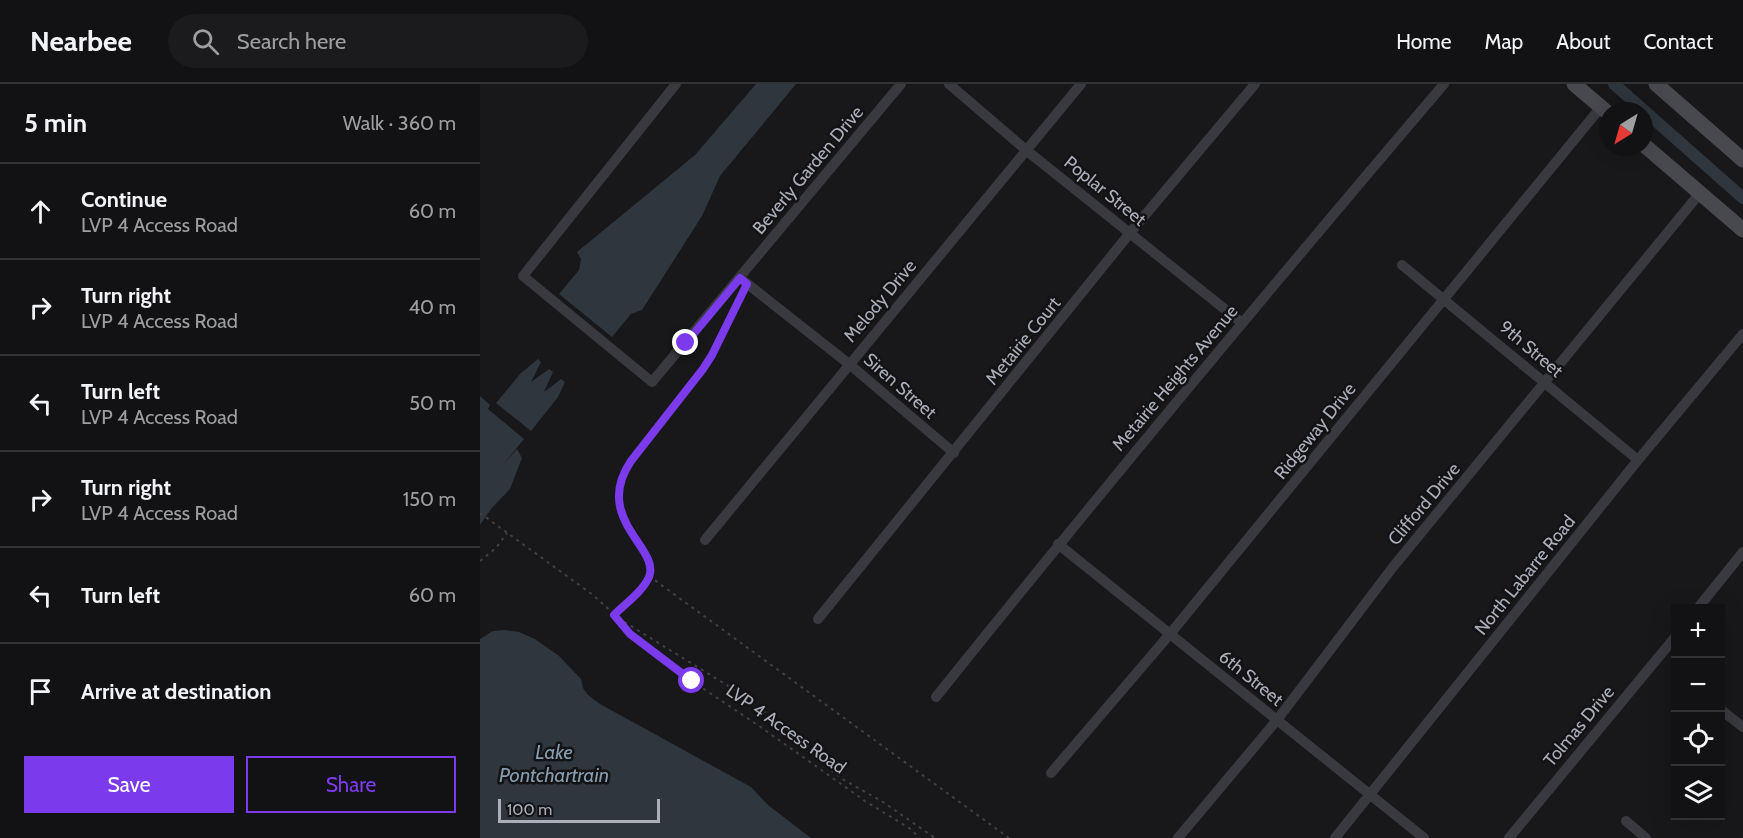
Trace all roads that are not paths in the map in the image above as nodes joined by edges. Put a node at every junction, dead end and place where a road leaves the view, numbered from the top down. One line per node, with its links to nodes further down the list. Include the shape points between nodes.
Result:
1 (675, 84): 20 (street, Beverly Garden Drive, via 523,276 652,382)
2 (901, 84): 20 (street, Beverly Garden Drive)
3 (949, 84): 11 (street, Poplar Street)
4 (1081, 84): 11 (street, Melody Drive)
5 (1255, 84): 18 (street, Metairie Court)
6 (1444, 84): 22 (street, Metairie Heights Avenue)
7 (1656, 84): 13 (main road)
8 (1578, 86): 9 (main road)
9 (1599, 105)
10 (1599, 116): 21 (street, Ridgeway Drive)
11 (1026, 150): 18 (street, Poplar Street); 24 (street, Melody Drive)
12 (1653, 153): 14 (main road)
13 (1741, 153)
14 (1700, 193): 15 (main road); 25 (street, Clifford Drive)
15 (1724, 214): 16 (main road); 17 (main road)
16 (1743, 217)
17 (1743, 230)
18 (1130, 233): 22 (street, Poplar Street); 26 (street, Metairie Court)
19 (1402, 265): 21 (street, 9th Street)
20 (744, 281): 24 (street, Siren Street)
21 (1444, 299): 25 (street, 9th Street); 33 (street, Ridgeway Drive)
22 (1242, 322): 29 (street, Metairie Heights Avenue)
23 (1743, 334): 27 (street, North Labarre Road)
24 (849, 364): 26 (street, Siren Street); 28 (street, Melody Drive)
25 (1545, 383): 27 (street, 9th Street); 37 (street, Clifford Drive, via 1393,567)
26 (954, 453): 32 (street, Metairie Court)
27 (1638, 460): 40 (street, North Labarre Road)
28 (705, 540)
29 (1058, 544): 33 (street, 6th Street); 35 (street, Metairie Heights Avenue)
30 (1743, 552): 31 (street)
31 (1702, 604)
32 (818, 619)
33 (1170, 634): 37 (street, 6th Street); 39 (street, Ridgeway Drive)
34 (1671, 642): 45 (street, Tolmas Drive)
35 (936, 697)
36 (1724, 712): 38 (street)
37 (1277, 720): 40 (street, 6th Street); 42 (street, Clifford Drive)
38 (1743, 727)
39 (1052, 773)
40 (1369, 794): 43 (street, North Labarre Road); 44 (street, 6th Street)
41 (1626, 821): 46 (street)
42 (1178, 838)
43 (1335, 838)
44 (1424, 838)
45 (1509, 838)
46 (1646, 838)

